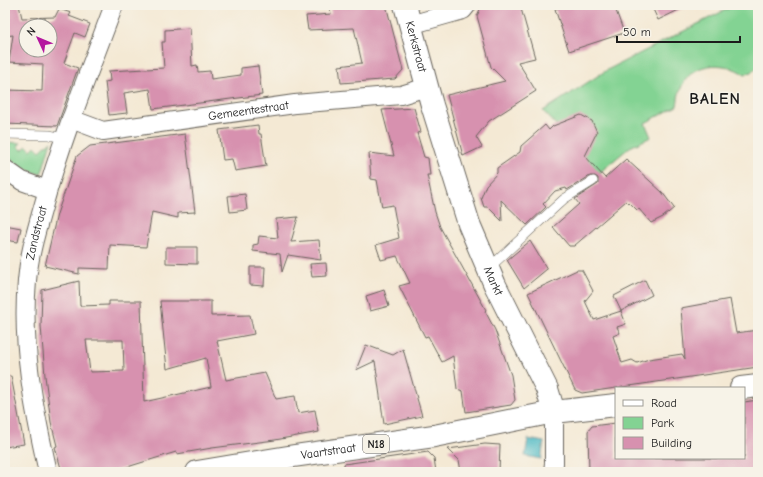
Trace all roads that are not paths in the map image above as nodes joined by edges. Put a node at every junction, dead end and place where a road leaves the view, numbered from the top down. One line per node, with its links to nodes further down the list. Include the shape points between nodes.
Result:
1 (114, 5): 5 (street, Zandstraat)
2 (467, 5): 3 (street, via 463,10)
3 (407, 15): 4 (main road, Kerkstraat)
4 (427, 87): 5 (street, Gemeentestraat, via 401,95 294,104 103,131); 11 (main road, Markt, via 469,224)
5 (71, 119): 7 (street, Zandstraat)
6 (5, 134): 7 (lane)
7 (64, 138): 10 (street, Zandstraat)
8 (5, 169): 10 (street, via 22,181)
9 (593, 181): 11 (lane, via 564,199)
10 (47, 190): 17 (street, Zandstraat, via 31,249 26,310 28,367 37,426)
11 (488, 269): 15 (main road, Markt, via 547,390)
12 (758, 386): 13 (main road)
13 (745, 388)
14 (615, 405): 15 (main road, N18)
15 (554, 412): 16 (street, Markt); 18 (main road, Vaartstraat / N18, via 434,436)
16 (553, 467)
17 (48, 472)
18 (197, 472)

